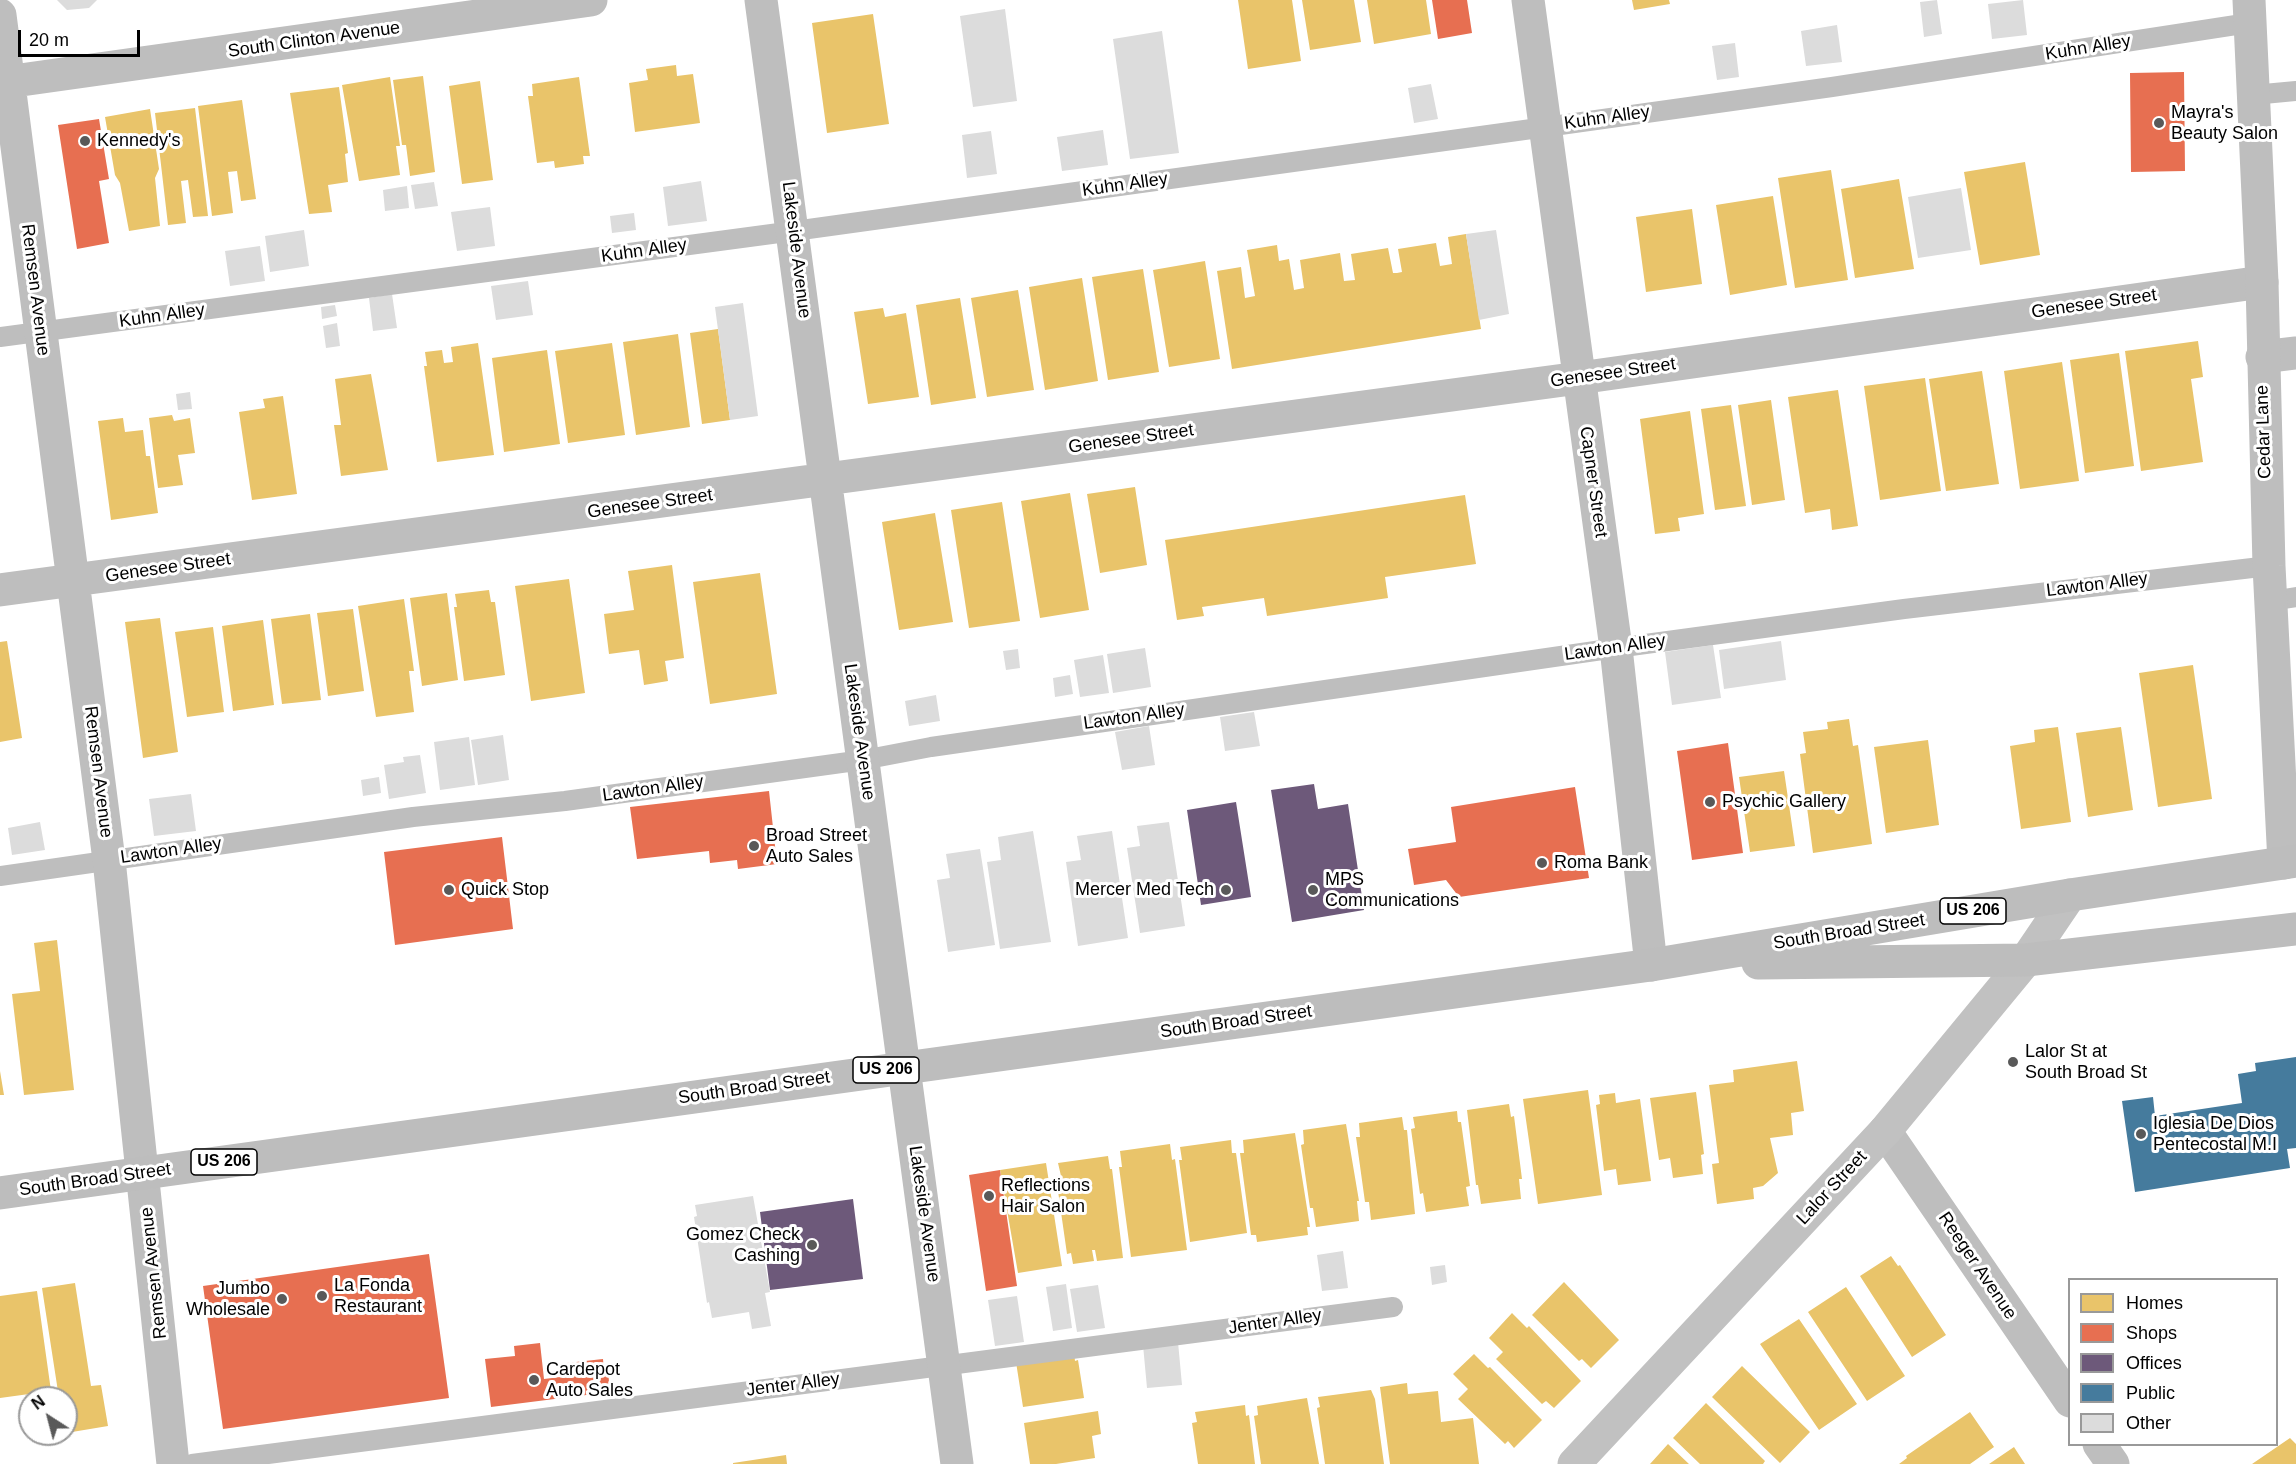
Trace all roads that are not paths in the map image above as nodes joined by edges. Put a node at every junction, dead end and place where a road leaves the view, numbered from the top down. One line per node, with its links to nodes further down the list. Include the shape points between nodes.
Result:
1 (591, 0): 6 (street, South Clinton Avenue)
2 (761, 0): 10 (street, Lakeside Avenue)
3 (1528, 0): 9 (street, Capner Street)
4 (2249, 11): 8 (street, Cedar Lane); 9 (lane, Kuhn Alley, via 1832,87)
5 (0, 15): 6 (street, Remsen Avenue)
6 (4, 82): 12 (street, Remsen Avenue)
7 (2296, 91): 8 (lane)
8 (2253, 95): 11 (street, Cedar Lane)
9 (1546, 127): 10 (lane, Kuhn Alley); 16 (street, Capner Street)
10 (794, 231): 12 (lane, Kuhn Alley); 17 (street, Lakeside Avenue)
11 (2262, 282): 15 (street, Cedar Lane); 16 (street, Genesee Street)
12 (40, 332): 13 (lane, Kuhn Alley); 19 (street, Remsen Avenue)
13 (0, 337)
14 (2296, 353): 15 (street)
15 (2262, 357): 18 (street, Cedar Lane)
16 (1580, 378): 17 (street, Genesee Street); 22 (street, Capner Street)
17 (825, 480): 19 (street, Genesee Street); 23 (street, Lakeside Avenue)
18 (2269, 566): 21 (street, Cedar Lane); 22 (lane, Lawton Alley)
19 (73, 580): 20 (street, Genesee Street); 24 (street, Remsen Avenue)
20 (0, 590)
21 (2283, 599): 25 (street, Cedar Lane)
22 (1616, 648): 23 (lane, Lawton Alley, via 930,747); 30 (street, Capner Street)
23 (863, 760): 24 (lane, Lawton Alley, via 566,801 413,816); 31 (street, Lakeside Avenue)
24 (109, 860): 26 (lane, Lawton Alley); 33 (street, Remsen Avenue)
25 (2290, 862): 27 (main road, South Broad Street / US 206)
26 (0, 876)
27 (2070, 895): 29 (main road, Lalor Street); 30 (main road, South Broad Street / US 206)
28 (2296, 929): 29 (main road, South Broad Street / US 206)
29 (2026, 960): 30 (main road, South Broad Street / US 206); 32 (main road, Lalor Street)
30 (1651, 965): 31 (main road, South Broad Street / US 206)
31 (903, 1068): 33 (main road, South Broad Street / US 206); 36 (street, Lakeside Avenue)
32 (1885, 1131): 37 (street, Reeger Avenue); 42 (main road, Lalor Street)
33 (143, 1173): 34 (main road, South Broad Street / US 206); 39 (street, Remsen Avenue)
34 (0, 1193)
35 (1393, 1307): 36 (lane, Jenter Alley)
36 (945, 1366): 40 (lane, Jenter Alley); 41 (street, Lakeside Avenue)
37 (2068, 1398)
38 (2100, 1446): 43 (street)
39 (173, 1464)
40 (192, 1464)
41 (957, 1464)
42 (1574, 1464)
43 (2113, 1464)

